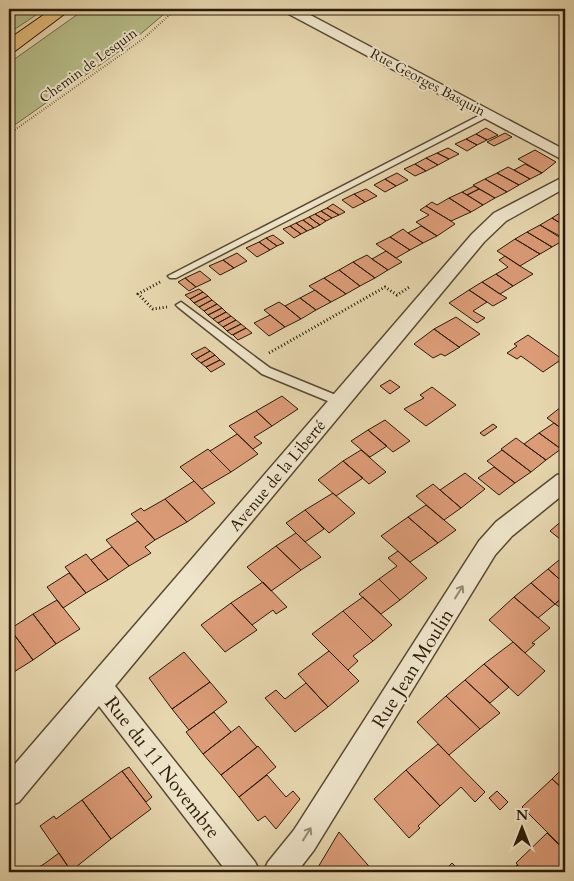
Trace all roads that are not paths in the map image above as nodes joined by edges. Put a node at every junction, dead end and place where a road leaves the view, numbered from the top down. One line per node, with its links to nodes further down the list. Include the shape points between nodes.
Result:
1 (63, 9): 3 (highway)
2 (290, 9): 4 (street, Rue Georges Basquin)
3 (9, 47)
4 (489, 114): 5 (street, Rue Georges Basquin); 7 (lane)
5 (565, 156)
6 (565, 182): 9 (street, Avenue de la Liberté, via 493,223)
7 (173, 276)
8 (180, 305): 9 (lane, via 266,371)
9 (339, 402): 11 (street, Avenue de la Liberté)
10 (565, 482): 14 (street, Rue Jean Moulin, one-way to 10, via 304,840 487,548 504,529)
11 (100, 687): 12 (street, Avenue de la Liberté); 13 (street, Rue du 11 Novembre)
12 (9, 792)
13 (245, 872)
14 (278, 872)

